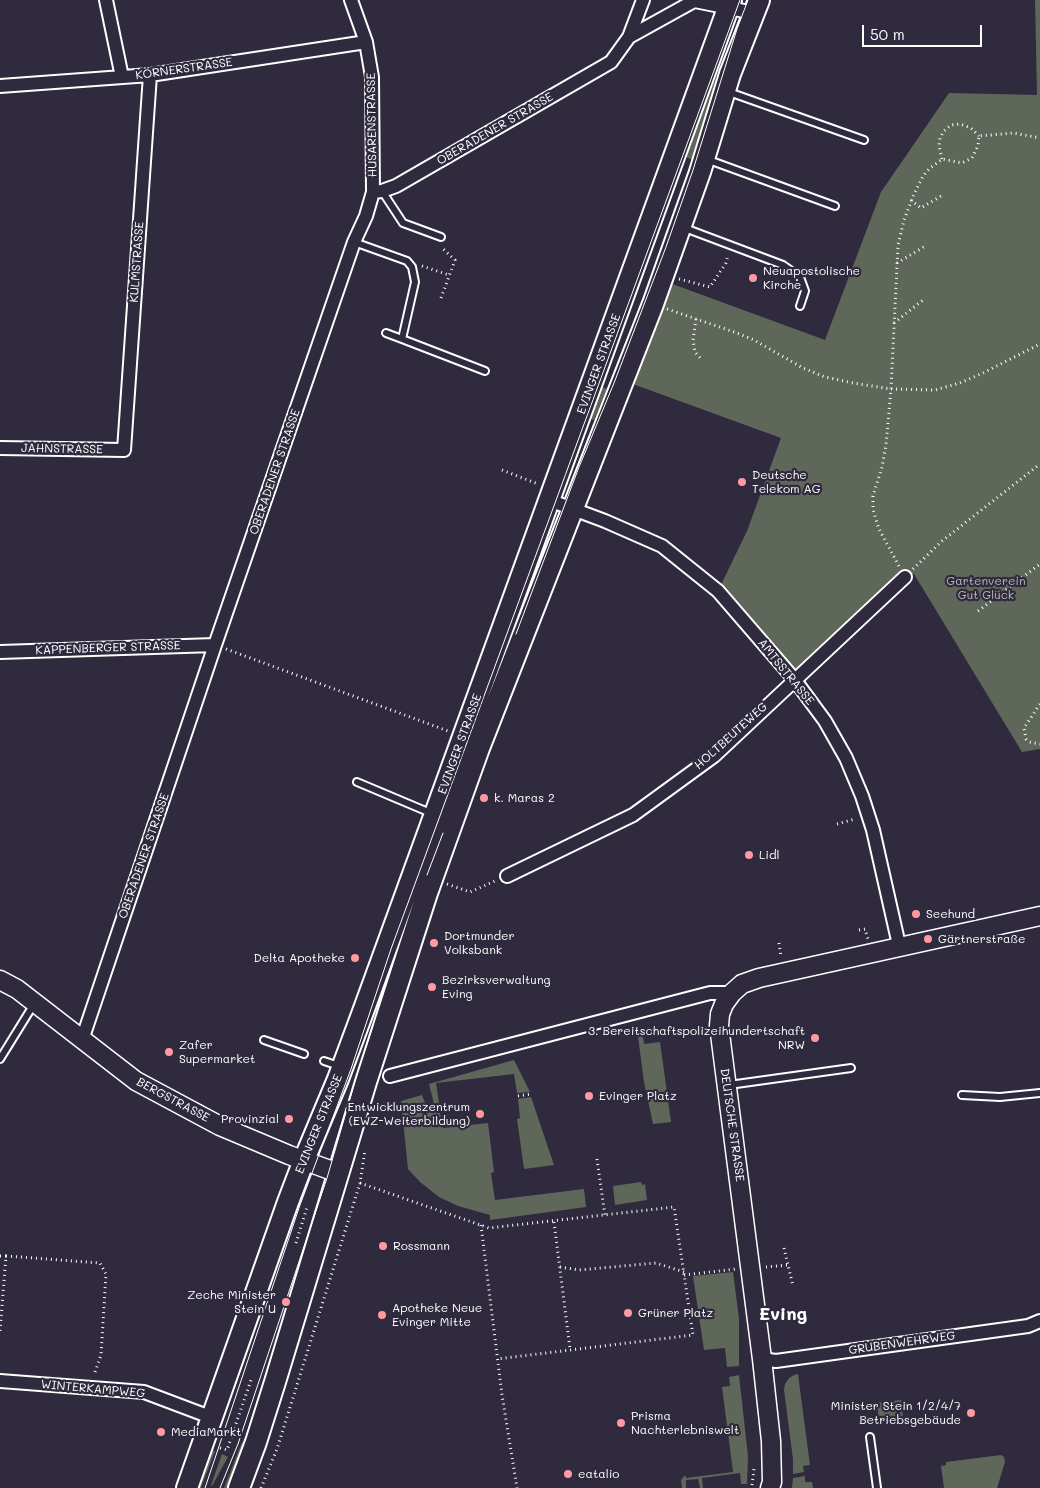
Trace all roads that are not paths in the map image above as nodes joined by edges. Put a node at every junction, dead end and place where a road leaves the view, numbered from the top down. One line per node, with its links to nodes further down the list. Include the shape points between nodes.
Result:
1 (106, 0): 10 (street)
2 (351, 0): 8 (street, HUSARENSTRASSE)
3 (643, 0): 7 (street, OBERADENER STRASSE)
4 (692, 1): 5 (street, OBERADENER STRASSE); 7 (street, OBERADENER STRASSE)
5 (730, 4): 6 (street, OBERADENER STRASSE); 26 (main road, EVINGER STRASSE)
6 (756, 6): 12 (main road, EVINGER STRASSE)
7 (629, 37): 15 (street, OBERADENER STRASSE, via 611,62 396,186)
8 (366, 42): 9 (street, KÖRNERSTRASSE); 15 (street, HUSARENSTRASSE, via 372,77)
9 (150, 74): 10 (street, KÖRNERSTRASSE); 25 (street, KULMSTRASSE)
10 (122, 78): 11 (street, KÖRNERSTRASSE)
11 (0, 86)
12 (725, 90): 13 (lane); 14 (main road, EVINGER STRASSE)
13 (864, 140)
14 (704, 158): 16 (lane); 17 (main road, EVINGER STRASSE)
15 (378, 192): 18 (lane, via 402,223); 19 (street, OBERADENER STRASSE)
16 (835, 206)
17 (681, 226): 20 (lane, via 784,265 800,276 805,291); 27 (main road, EVINGER STRASSE)
18 (441, 237)
19 (354, 242): 22 (lane, via 407,261 412,267 415,282); 29 (street, OBERADENER STRASSE)
20 (800, 306)
21 (386, 334): 22 (lane)
22 (402, 339): 23 (lane)
23 (485, 371)
24 (0, 448): 25 (street, JAHNSTRASSE)
25 (124, 450)
26 (548, 494): 27 (street, AMTSSTRASSE); 33 (main road, EVINGER STRASSE)
27 (571, 509): 31 (street, AMTSSTRASSE, via 662,546 718,591); 33 (main road, EVINGER STRASSE)
28 (905, 577): 31 (street, HOLTBEUTEWEG)
29 (215, 645): 30 (street, KAPPENBERGER STRASSE); 40 (street, OBERADENER STRASSE)
30 (0, 652)
31 (794, 679): 34 (street, HOLTBEUTEWEG, via 714,756 633,815); 36 (street, AMTSSTRASSE, via 826,721 846,758 869,816)
32 (357, 782): 33 (lane)
33 (444, 818): 49 (main road, EVINGER STRASSE, via 333,1064); 50 (main road, EVINGER STRASSE, via 427,893)
34 (507, 876)
35 (1040, 916): 36 (street, DEUTSCHE STRASSE)
36 (899, 945): 38 (street, DEUTSCHE STRASSE, via 759,978 742,984)
37 (0, 980): 39 (street, BERGSTRASSE)
38 (732, 993): 45 (street, via 710,994); 46 (street, DEUTSCHE STRASSE, via 720,1014 719,1026)
39 (34, 1002): 40 (street, BERGSTRASSE); 43 (lane)
40 (82, 1040): 49 (street, BERGSTRASSE, via 136,1081 220,1126)
41 (264, 1040): 42 (lane)
42 (304, 1054)
43 (0, 1060)
44 (852, 1068): 46 (lane)
45 (390, 1076)
46 (726, 1086): 52 (street, DEUTSCHE STRASSE)
47 (1040, 1093): 48 (lane, via 1000,1097)
48 (962, 1095)
49 (304, 1160): 50 (street, BERGSTRASSE); 54 (main road, EVINGER STRASSE)
50 (338, 1173): 57 (main road, EVINGER STRASSE, via 275,1382)
51 (1040, 1321): 52 (street, GRUBENWEHRWEG, via 1028,1326 776,1361)
52 (762, 1359): 58 (street, DEUTSCHE STRASSE, via 771,1441)
53 (0, 1382): 54 (street, WINTERKAMPWEG, via 144,1392)
54 (212, 1418): 56 (main road, EVINGER STRASSE)
55 (870, 1437): 59 (lane)
56 (187, 1488)
57 (239, 1488)
58 (770, 1488)
59 (877, 1488)

